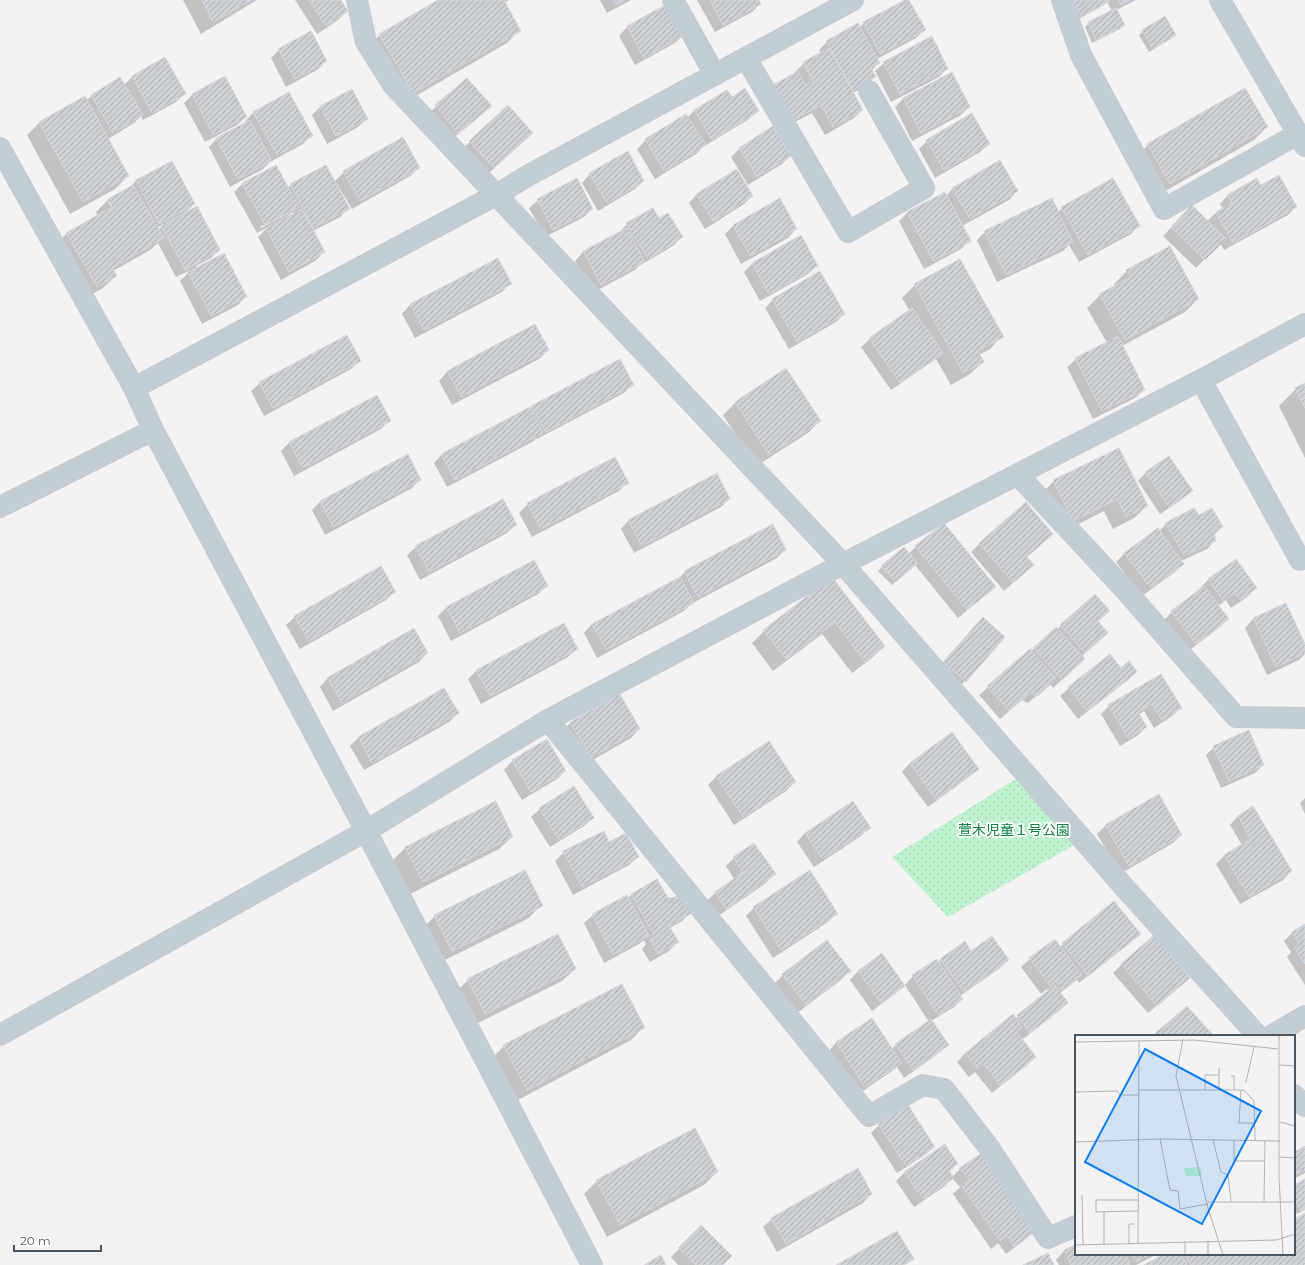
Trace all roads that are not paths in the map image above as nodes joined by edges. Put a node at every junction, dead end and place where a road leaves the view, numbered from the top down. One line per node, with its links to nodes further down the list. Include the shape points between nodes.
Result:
1 (357, 0): 11 (street, via 366,42 393,85)
2 (673, 0): 7 (street)
3 (1062, 0): 9 (street, via 1081,55 1164,209)
4 (1220, 0): 9 (street)
5 (841, 3): 6 (street)
6 (746, 58): 7 (street); 8 (street, via 848,232 924,188)
7 (715, 75): 11 (street)
8 (869, 91)
9 (1302, 140)
10 (0, 148): 14 (street)
11 (496, 195): 14 (street); 19 (street)
12 (1305, 324): 13 (street)
13 (1201, 380): 16 (street); 18 (street, via 1300,560)
14 (134, 388): 15 (street)
15 (153, 430): 17 (street); 22 (street)
16 (1018, 475): 19 (street); 20 (street, via 1127,592 1236,717)
17 (0, 507)
18 (1305, 557)
19 (843, 564): 21 (street); 25 (street, via 1125,888)
20 (1305, 718)
21 (548, 720): 22 (street); 29 (street, via 868,1116 923,1085 944,1089 990,1149 1048,1238)
22 (366, 831): 24 (street); 30 (street)
23 (1305, 1016): 26 (street)
24 (0, 1035)
25 (1257, 1035)
26 (1273, 1035)
27 (1295, 1096): 28 (street)
28 (1305, 1106)
29 (1075, 1226)
30 (592, 1265)

